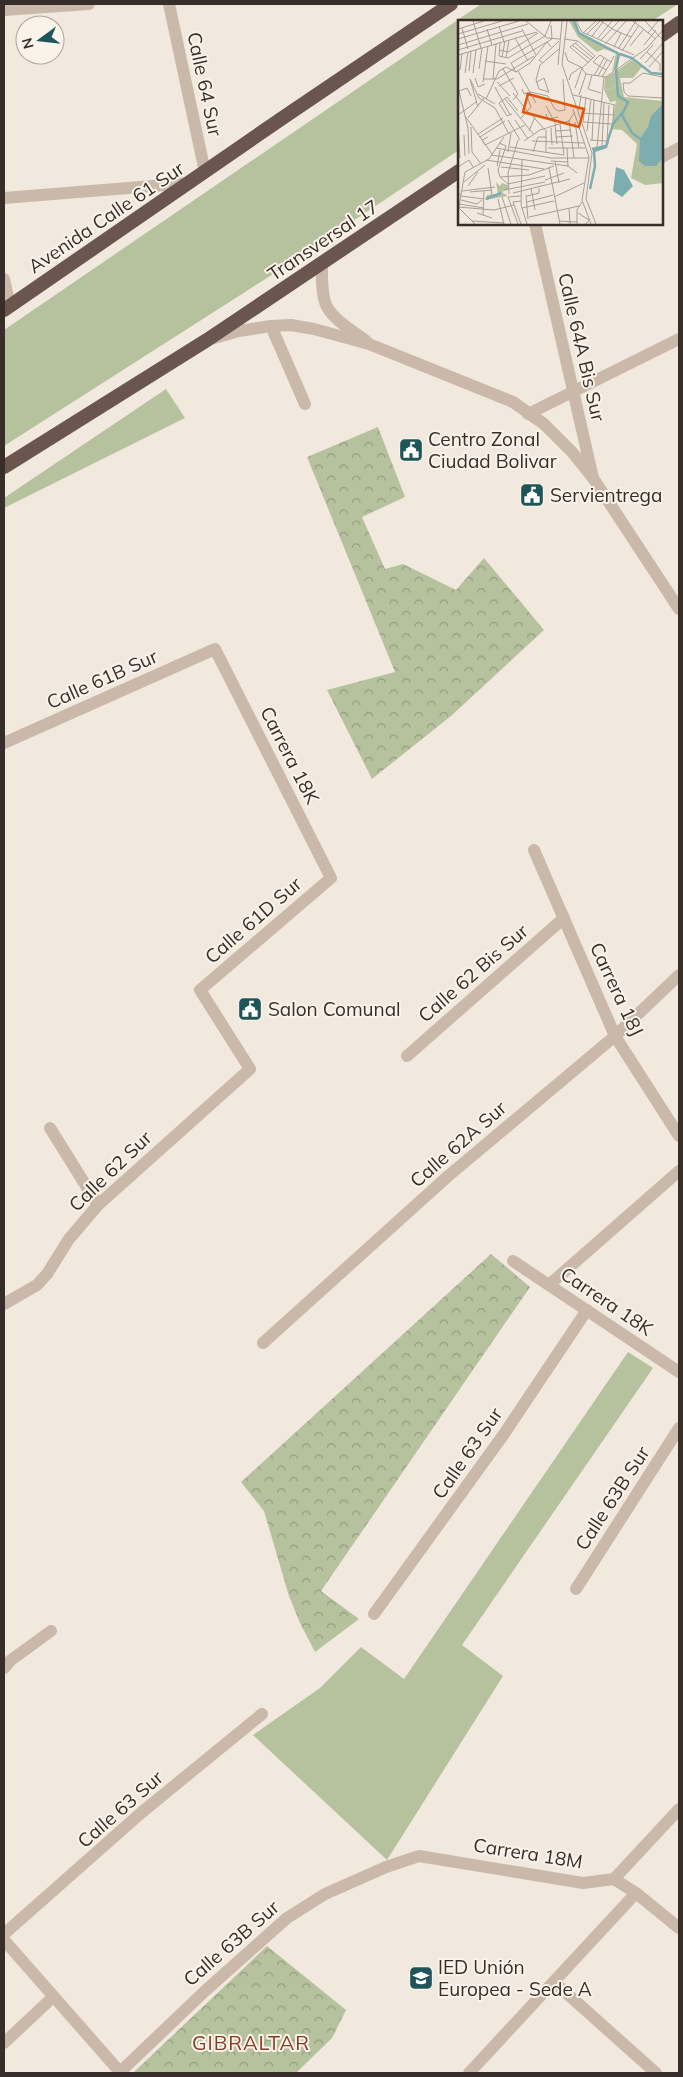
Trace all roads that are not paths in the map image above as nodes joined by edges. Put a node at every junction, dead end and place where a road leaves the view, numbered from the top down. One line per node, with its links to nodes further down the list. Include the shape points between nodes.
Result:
1 (89, 4): 4 (street)
2 (169, 4): 9 (street, Calle 64 Sur)
3 (451, 4): 9 (highway)
4 (4, 10)
5 (679, 23): 6 (highway)
6 (663, 34)
7 (679, 148): 8 (street)
8 (663, 156)
9 (205, 172): 11 (highway, Avenida Calle 61 Sur)
10 (458, 172): 14 (highway, Transversal 17)
11 (190, 183): 12 (street); 16 (highway, Avenida Calle 61 Sur)
12 (4, 198)
13 (535, 225): 21 (street, Calle 64A Bis Sur)
14 (322, 264): 19 (highway, Transversal 17); 20 (street, via 327,306 336,318)
15 (4, 279): 16 (street)
16 (7, 308)
17 (271, 326): 19 (street); 20 (street, via 314,329); 22 (street)
18 (679, 339): 21 (street)
19 (207, 340): 24 (highway)
20 (370, 344): 23 (street, via 513,402)
21 (573, 391): 23 (street); 25 (street, Calle 64A Bis Sur)
22 (305, 404)
23 (528, 414): 25 (street, via 544,424)
24 (4, 467)
25 (593, 478): 26 (street)
26 (679, 609)
27 (215, 649): 28 (street, Calle 61B Sur); 30 (street, Carrera 18K)
28 (4, 744)
29 (534, 850): 31 (street, Carrera 18J)
30 (331, 878): 35 (street, Calle 61D Sur, via 200,990)
31 (564, 918): 33 (street, Carrera 18J); 34 (street, Calle 62 Bis Sur)
32 (679, 975): 33 (street, Calle 62A Sur)
33 (615, 1036): 37 (street, Carrera 18J); 44 (street, Calle 62A Sur, via 447,1177)
34 (407, 1056)
35 (250, 1069): 39 (street, Calle 62 Sur)
36 (50, 1128): 39 (street)
37 (679, 1136)
38 (679, 1171): 41 (street)
39 (98, 1205): 42 (street, Calle 62 Sur, via 37,1285)
40 (513, 1261): 41 (street, Carrera 18K)
41 (549, 1285): 43 (street, Carrera 18K)
42 (4, 1304)
43 (587, 1310): 45 (street, Carrera 18K); 48 (street, Calle 63 Sur, via 504,1434)
44 (263, 1343)
45 (679, 1372)
46 (679, 1428): 47 (street, Calle 63B Sur)
47 (576, 1589)
48 (374, 1614)
49 (51, 1631): 50 (street)
50 (4, 1668)
51 (262, 1714): 57 (street, Calle 63 Sur, via 141,1813)
52 (679, 1809): 54 (street)
53 (386, 1867): 54 (street, Carrera 18M, via 419,1856 583,1883); 62 (street, Calle 63B Sur, via 325,1894 287,1918)
54 (614, 1879): 55 (street)
55 (636, 1893): 56 (street); 59 (street)
56 (679, 1928)
57 (4, 1934)
58 (4, 1940): 60 (street)
59 (554, 1982): 63 (street); 64 (street)
60 (53, 1997): 61 (street); 62 (street)
61 (4, 2043)
62 (119, 2073)
63 (469, 2073)
64 (656, 2073)

